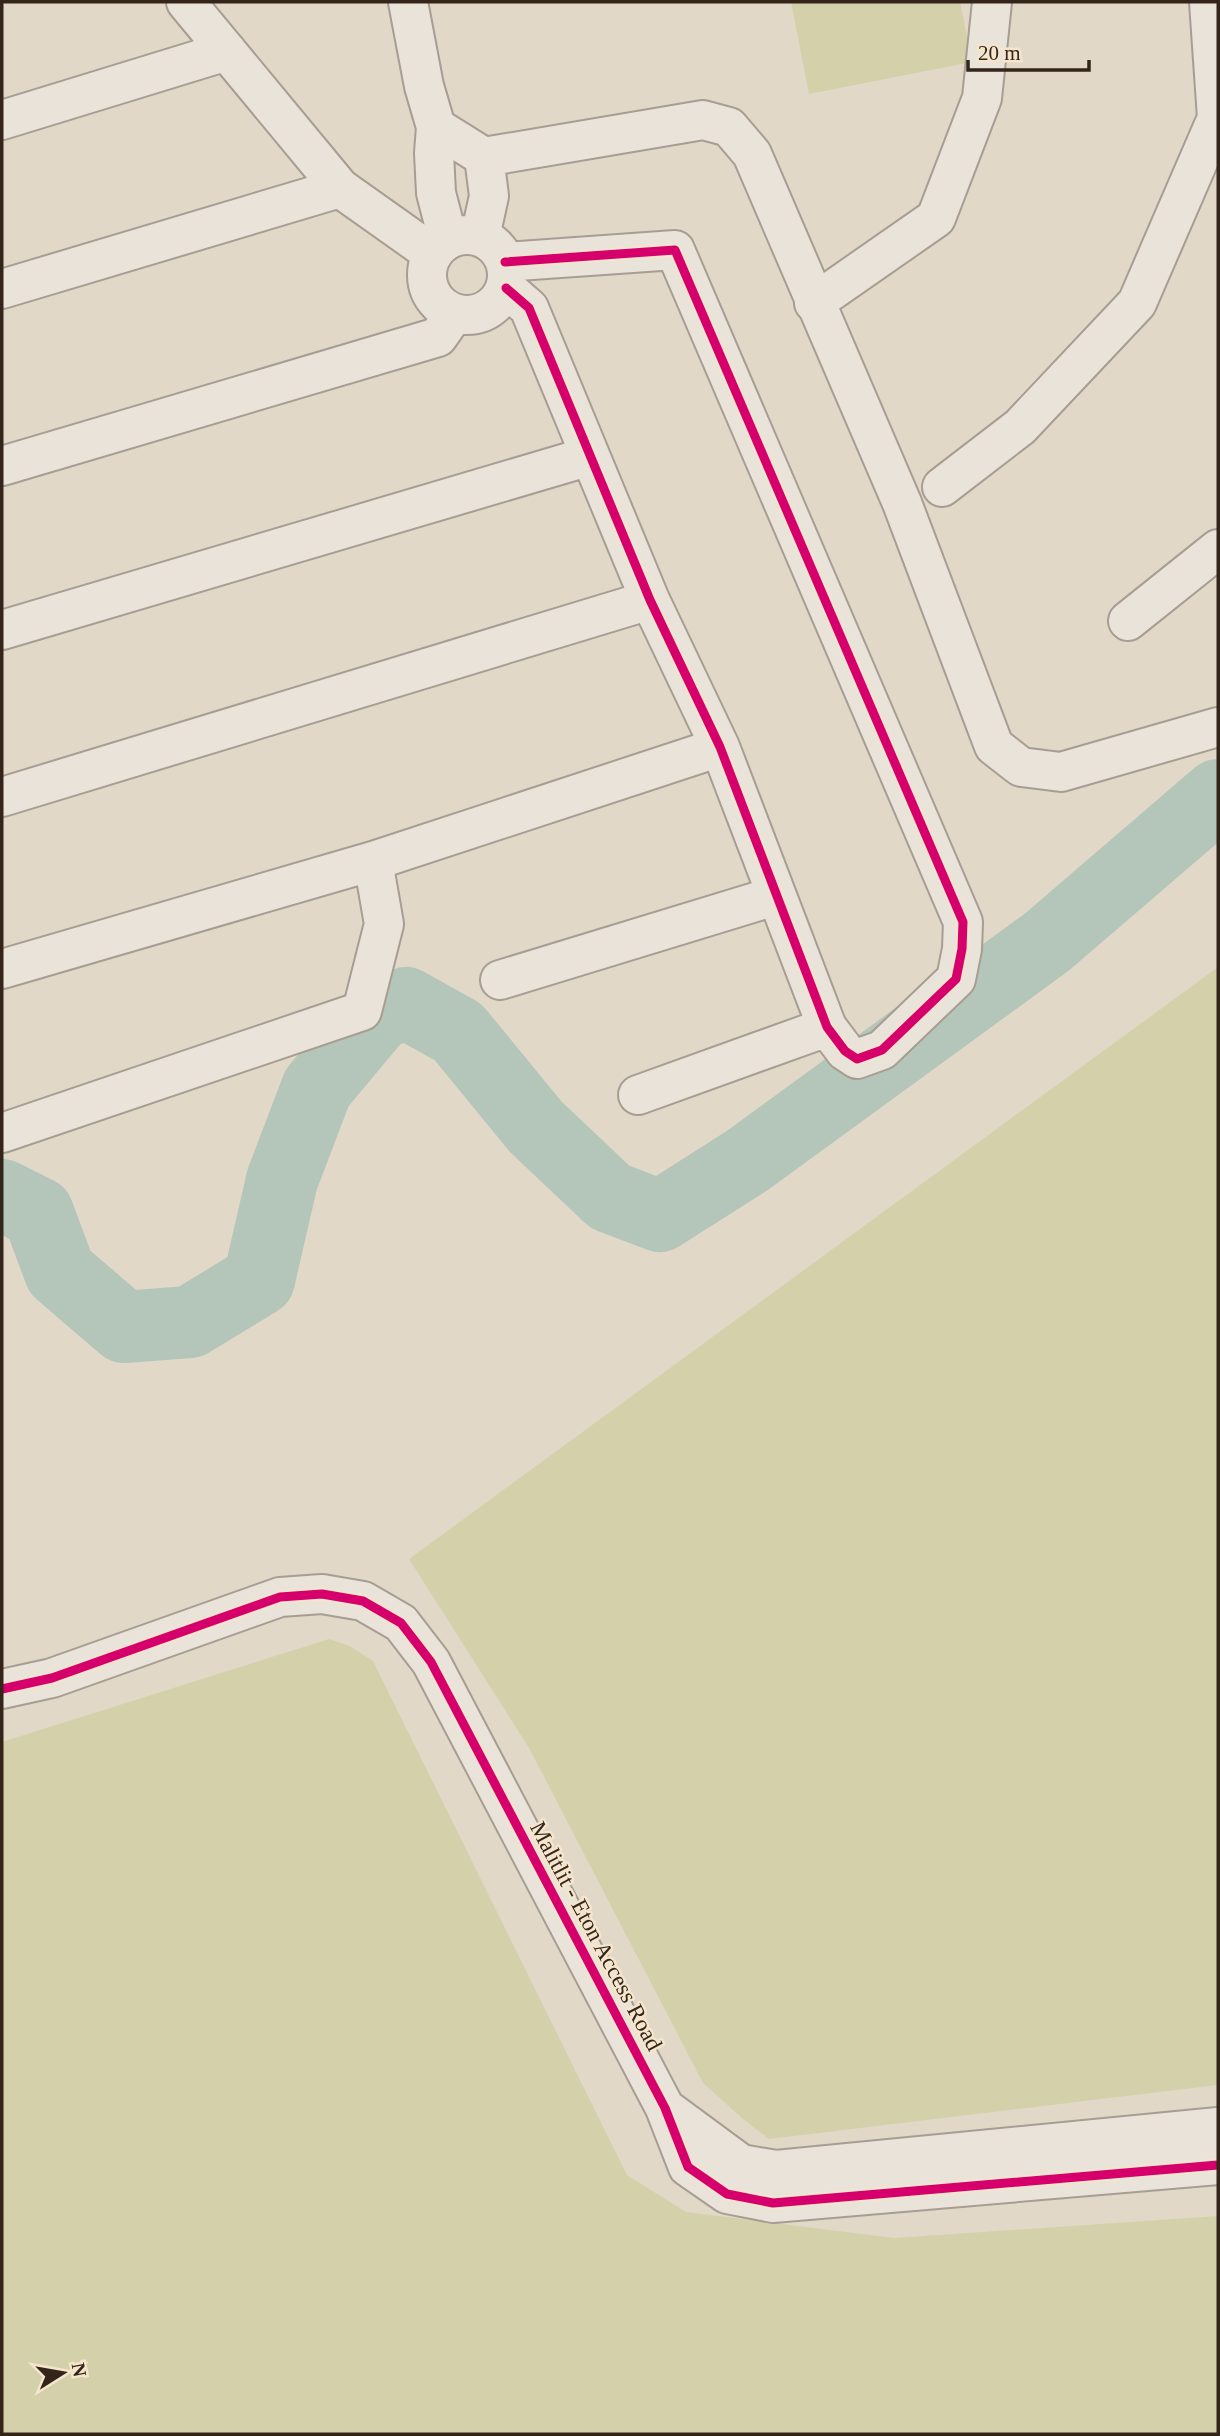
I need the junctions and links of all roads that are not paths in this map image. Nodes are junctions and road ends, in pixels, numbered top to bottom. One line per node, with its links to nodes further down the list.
1 (186, 2): 5 (street)
2 (408, 2): 7 (street)
3 (992, 2): 12 (street)
4 (1209, 2): 16 (street)
5 (227, 51): 6 (street); 9 (street)
6 (2, 121)
7 (436, 127): 8 (street); 10 (street)
8 (484, 157): 10 (street); 12 (street)
9 (340, 188): 10 (street); 11 (street)
10 (474, 256): 13 (street); 13 (street); 14 (street); 28 (street)
11 (2, 289)
12 (814, 303): 21 (street)
13 (454, 314): 15 (street)
14 (590, 456): 18 (street); 20 (street)
15 (2, 467)
16 (942, 487)
17 (1218, 549): 19 (street)
18 (650, 600): 22 (street); 23 (street)
19 (1128, 621)
20 (2, 630)
21 (1218, 727)
22 (720, 747): 24 (street); 25 (street)
23 (2, 797)
24 (373, 861): 26 (street); 30 (street)
25 (775, 896): 27 (street); 28 (street)
26 (2, 969)
27 (500, 980)
28 (827, 1027): 29 (street)
29 (638, 1095)
30 (2, 1133)
31 (2, 1689): 32 (street, Malitlit - Eton Access Road)
32 (665, 2108): 33 (street, Malitlit - Eton Access Road); 34 (street, Malitlit - Eton Access Road)
33 (1218, 2127)
34 (1218, 2165)

